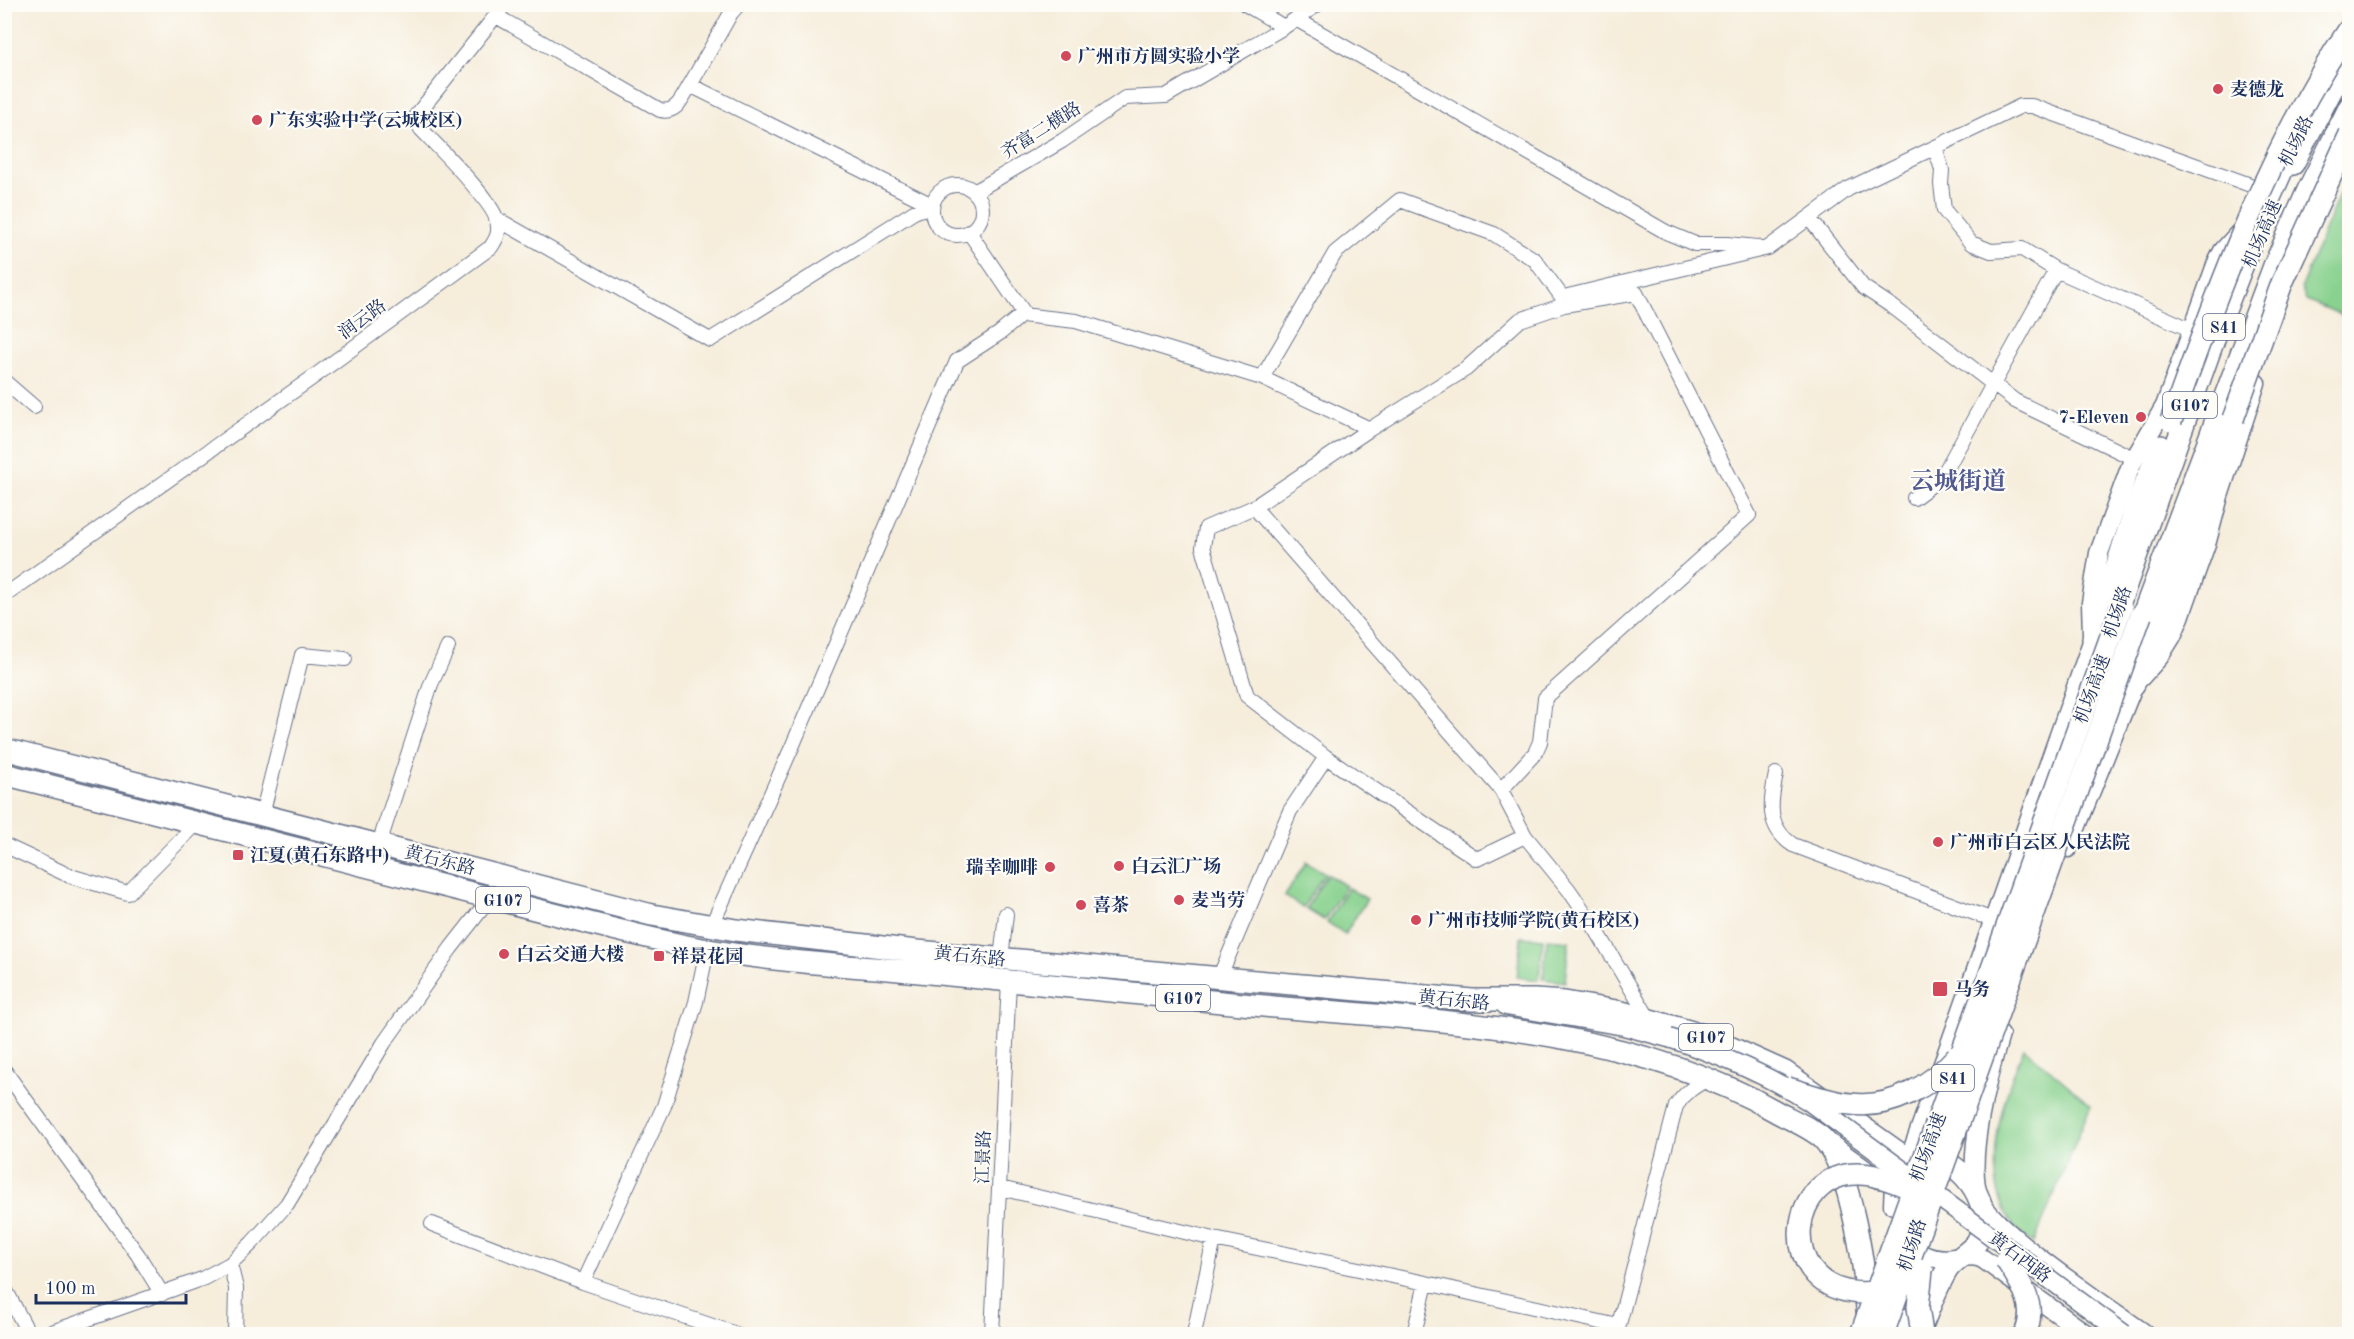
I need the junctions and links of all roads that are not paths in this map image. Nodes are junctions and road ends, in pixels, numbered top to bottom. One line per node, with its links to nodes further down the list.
1 (505, 4): 5 (street)
2 (739, 4): 11 (street)
3 (1245, 4): 7 (street)
4 (1318, 4): 6 (street)
5 (496, 16): 11 (street); 21 (street)
6 (1296, 19): 7 (street); 23 (street)
7 (1284, 27): 16 (street, 齐富二横路)
8 (2349, 28): 40 (highway, bridge)
9 (2349, 41): 17 (highway, 机场路)
10 (2349, 55): 95 (highway, 机场高速 / S41, bridge)
11 (690, 85): 18 (street)
12 (2349, 96): 95 (highway, 机场高速 / S41, bridge)
13 (2349, 106): 24 (highway, 机场路)
14 (2349, 134): 43 (highway, bridge)
15 (1935, 147): 17 (street); 19 (street); 25 (street)
16 (974, 192): 18 (street); 22 (street)
17 (2272, 193): 20 (highway, 机场路)
18 (932, 205): 21 (street); 22 (street)
19 (1809, 218): 23 (street); 31 (street)
20 (2261, 218): 28 (main road); 37 (highway, 机场路 / G107)
21 (497, 219): 38 (street, 润云路)
22 (969, 232): 27 (street)
23 (1768, 248): 26 (street)
24 (2274, 266): 39 (highway, 机场路 / G107); 43 (main road)
25 (2056, 270): 28 (street); 31 (street)
26 (1563, 301): 29 (street); 33 (street); 49 (street)
27 (1022, 315): 29 (street); 59 (street)
28 (2192, 330): 34 (main road)
29 (1262, 378): 33 (street)
30 (4, 381): 32 (street)
31 (1993, 384): 34 (street); 35 (street)
32 (34, 407)
33 (1370, 429): 36 (street)
34 (2135, 459): 40 (main road)
35 (1914, 498)
36 (1254, 507): 46 (street); 49 (street)
37 (2122, 594): 40 (main road); 44 (highway, 机场路 / G107)
38 (4, 596)
39 (2147, 609): 43 (main road); 44 (highway, 机场路 / G107)
40 (2093, 639): 44 (main road); 58 (main road)
41 (448, 647): 53 (street)
42 (345, 659): 50 (street)
43 (2134, 684): 68 (main road)
44 (2100, 697): 55 (highway, 机场路)
45 (4, 749): 50 (highway, 黄石东路 / G107)
46 (1326, 757): 52 (street); 62 (street)
47 (4, 774): 51 (highway, 黄石东路 / G107)
48 (1776, 774): 58 (street)
49 (1501, 790): 52 (street)
50 (262, 815): 53 (highway, 黄石东路 / G107)
51 (197, 823): 54 (street); 56 (highway, 黄石东路 / G107)
52 (1525, 836): 66 (street)
53 (379, 844): 59 (highway, 黄石东路 / G107)
54 (4, 845)
55 (2046, 847): 69 (highway, 机场路, bridge); 89 (highway, 机场路, bridge)
56 (491, 897): 60 (highway, 黄石东路 / G107); 88 (street)
57 (1006, 914): 61 (street)
58 (1993, 920): 65 (main road)
59 (711, 927): 61 (highway, 黄石东路 / G107)
60 (707, 950): 63 (highway, 黄石东路 / G107); 90 (street)
61 (1001, 959): 62 (highway, 黄石东路 / G107)
62 (1219, 978): 64 (highway, 黄石东路 / G107)
63 (1009, 981): 67 (highway, 黄石东路 / G107); 79 (street, 江景路)
64 (1472, 1000): 66 (highway, G107); 70 (main road, 黄石东路)
65 (1959, 1016): 68 (main road); 78 (main road)
66 (1649, 1019): 74 (highway, G107)
67 (1468, 1024): 70 (main road, 黄石东路); 72 (highway, G107)
68 (2002, 1029): 80 (main road)
69 (1969, 1042): 73 (highway, bridge); 89 (highway, 机场路, bridge)
70 (1667, 1043): 73 (main road, 黄石东路, bridge); 78 (main road, 黄石东路, bridge)
71 (4, 1070): 94 (street)
72 (1709, 1078): 75 (highway, G107); 96 (street)
73 (1788, 1088): 78 (main road, 黄石东路, bridge)
74 (1838, 1108): 75 (highway); 76 (highway, G107)
75 (1823, 1139): 77 (main road); 95 (highway, G107)
76 (1882, 1140): 77 (highway); 78 (highway, G107)
77 (1862, 1167): 81 (main road)
78 (1911, 1175): 80 (highway); 81 (main road); 86 (main road, 黄石西路, bridge); 89 (highway, bridge); 109 (main road, 黄石西路, bridge)
79 (1000, 1188): 84 (street); 101 (street, 江景路)
80 (1978, 1197): 85 (highway); 87 (main road)
81 (1893, 1205): 83 (main road)
82 (432, 1224): 90 (street)
83 (1900, 1232): 85 (main road); 95 (main road)
84 (1214, 1239): 91 (street); 102 (street)
85 (1957, 1258): 92 (main road); 105 (highway)
86 (2006, 1260): 106 (highway, bridge); 108 (main road, 黄石西路)
87 (2043, 1260): 92 (main road); 110 (main road)
88 (230, 1264): 94 (street); 99 (street)
89 (1914, 1268): 95 (highway, 机场路, bridge); 104 (highway, 机场路, bridge); 105 (highway, bridge)
90 (583, 1282): 100 (street)
91 (1426, 1283): 96 (street); 103 (street)
92 (2022, 1286): 107 (main road)
93 (4, 1287): 97 (street)
94 (162, 1294): 98 (street)
95 (1870, 1329): 105 (highway)
96 (1617, 1330)
97 (29, 1335)
98 (46, 1335)
99 (235, 1335)
100 (736, 1335)
101 (992, 1335)
102 (1194, 1335)
103 (1414, 1335)
104 (1897, 1335)
105 (1918, 1335)
106 (2025, 1335)
107 (2086, 1335)
108 (2106, 1335)
109 (2124, 1335)
110 (2145, 1335)

